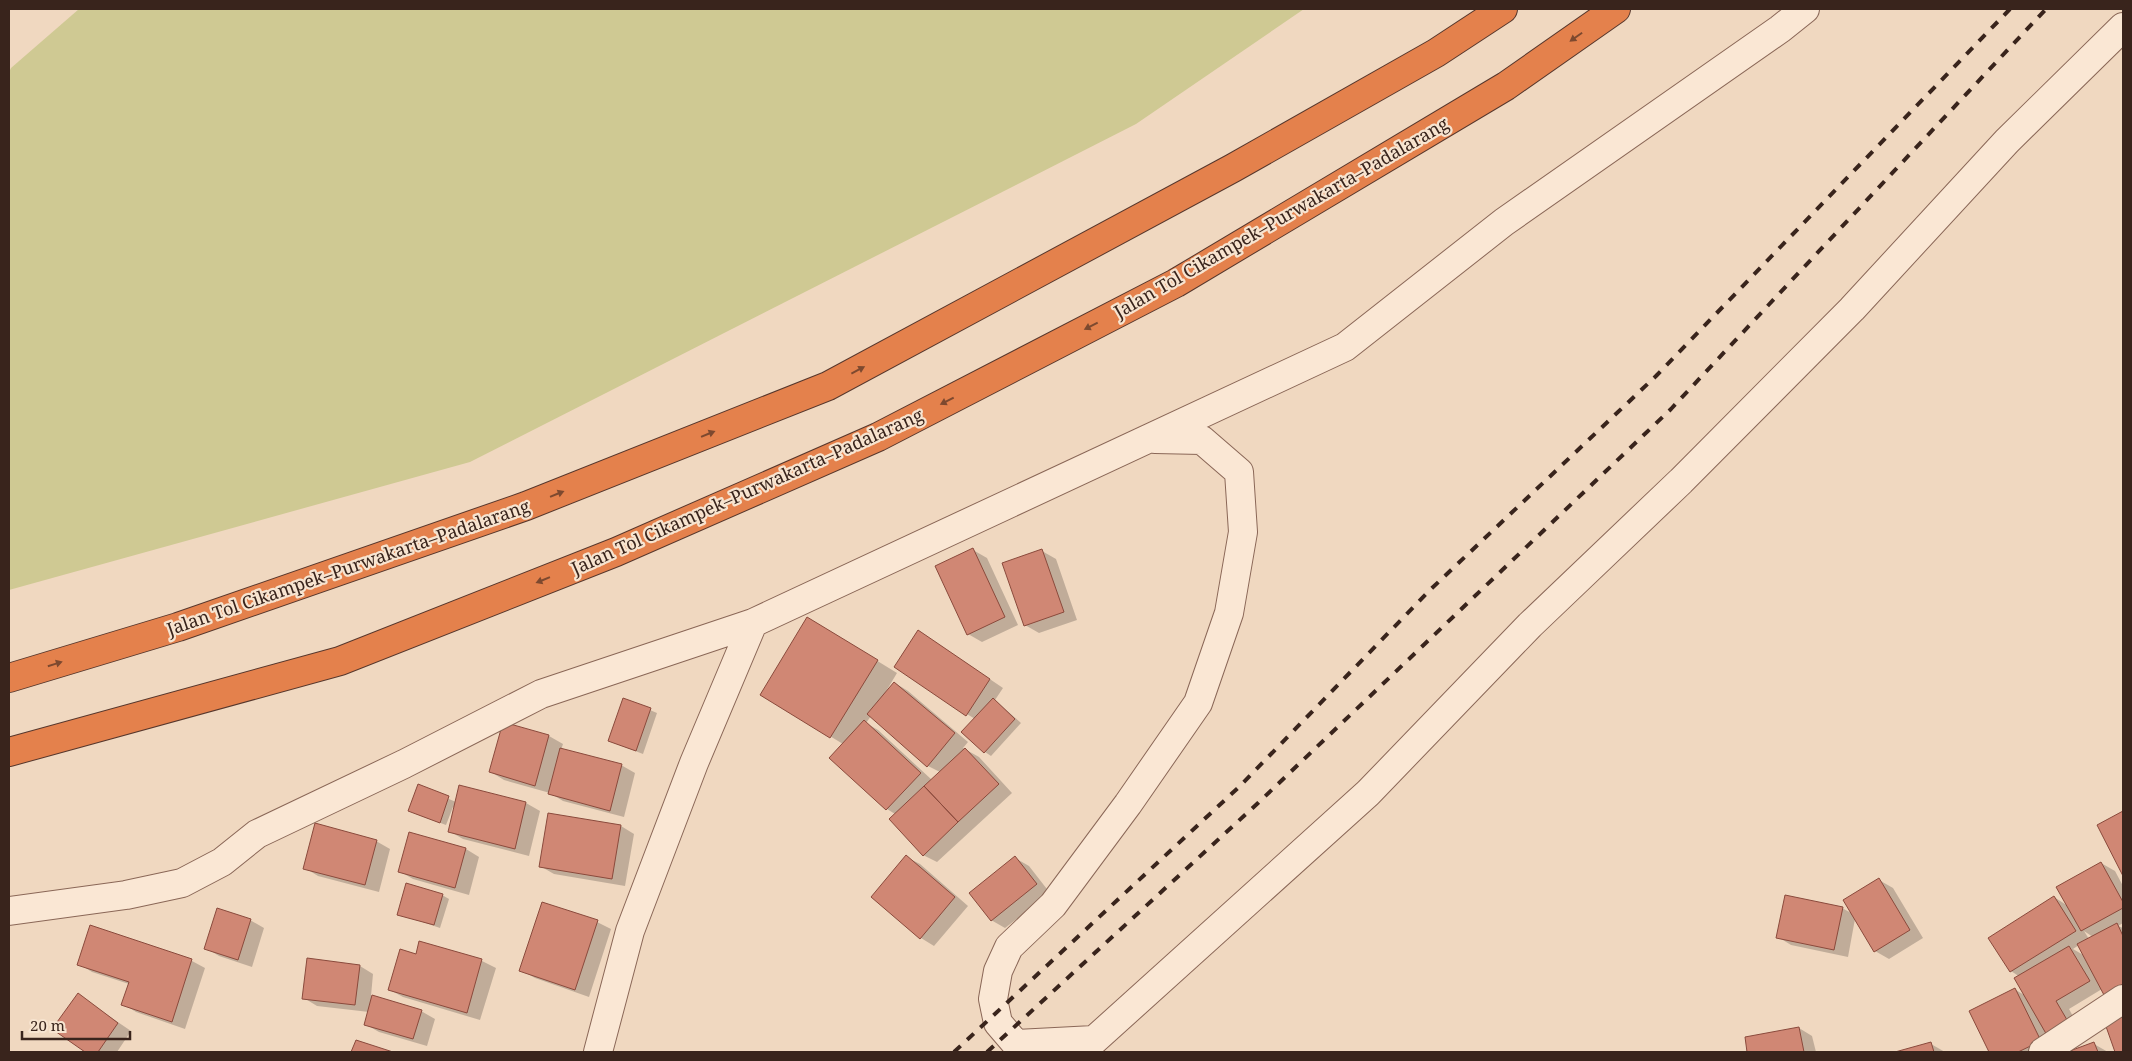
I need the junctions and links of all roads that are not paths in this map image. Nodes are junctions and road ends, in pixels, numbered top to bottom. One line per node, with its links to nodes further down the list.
1 (1503, 9): 7 (highway, Jalan Tol Cikampek–Purwakarta–Padalarang, one-way to 1)
2 (1616, 9): 8 (highway, Jalan Tol Cikampek–Purwakarta–Padalarang, one-way to 8)
3 (1805, 9): 5 (street)
4 (2123, 27): 11 (street)
5 (1148, 439): 6 (street); 11 (street)
6 (753, 623): 9 (street); 12 (street)
7 (9, 678)
8 (9, 752)
9 (9, 911)
10 (2123, 999): 13 (street)
11 (1088, 1046)
12 (598, 1052)
13 (2043, 1052)

